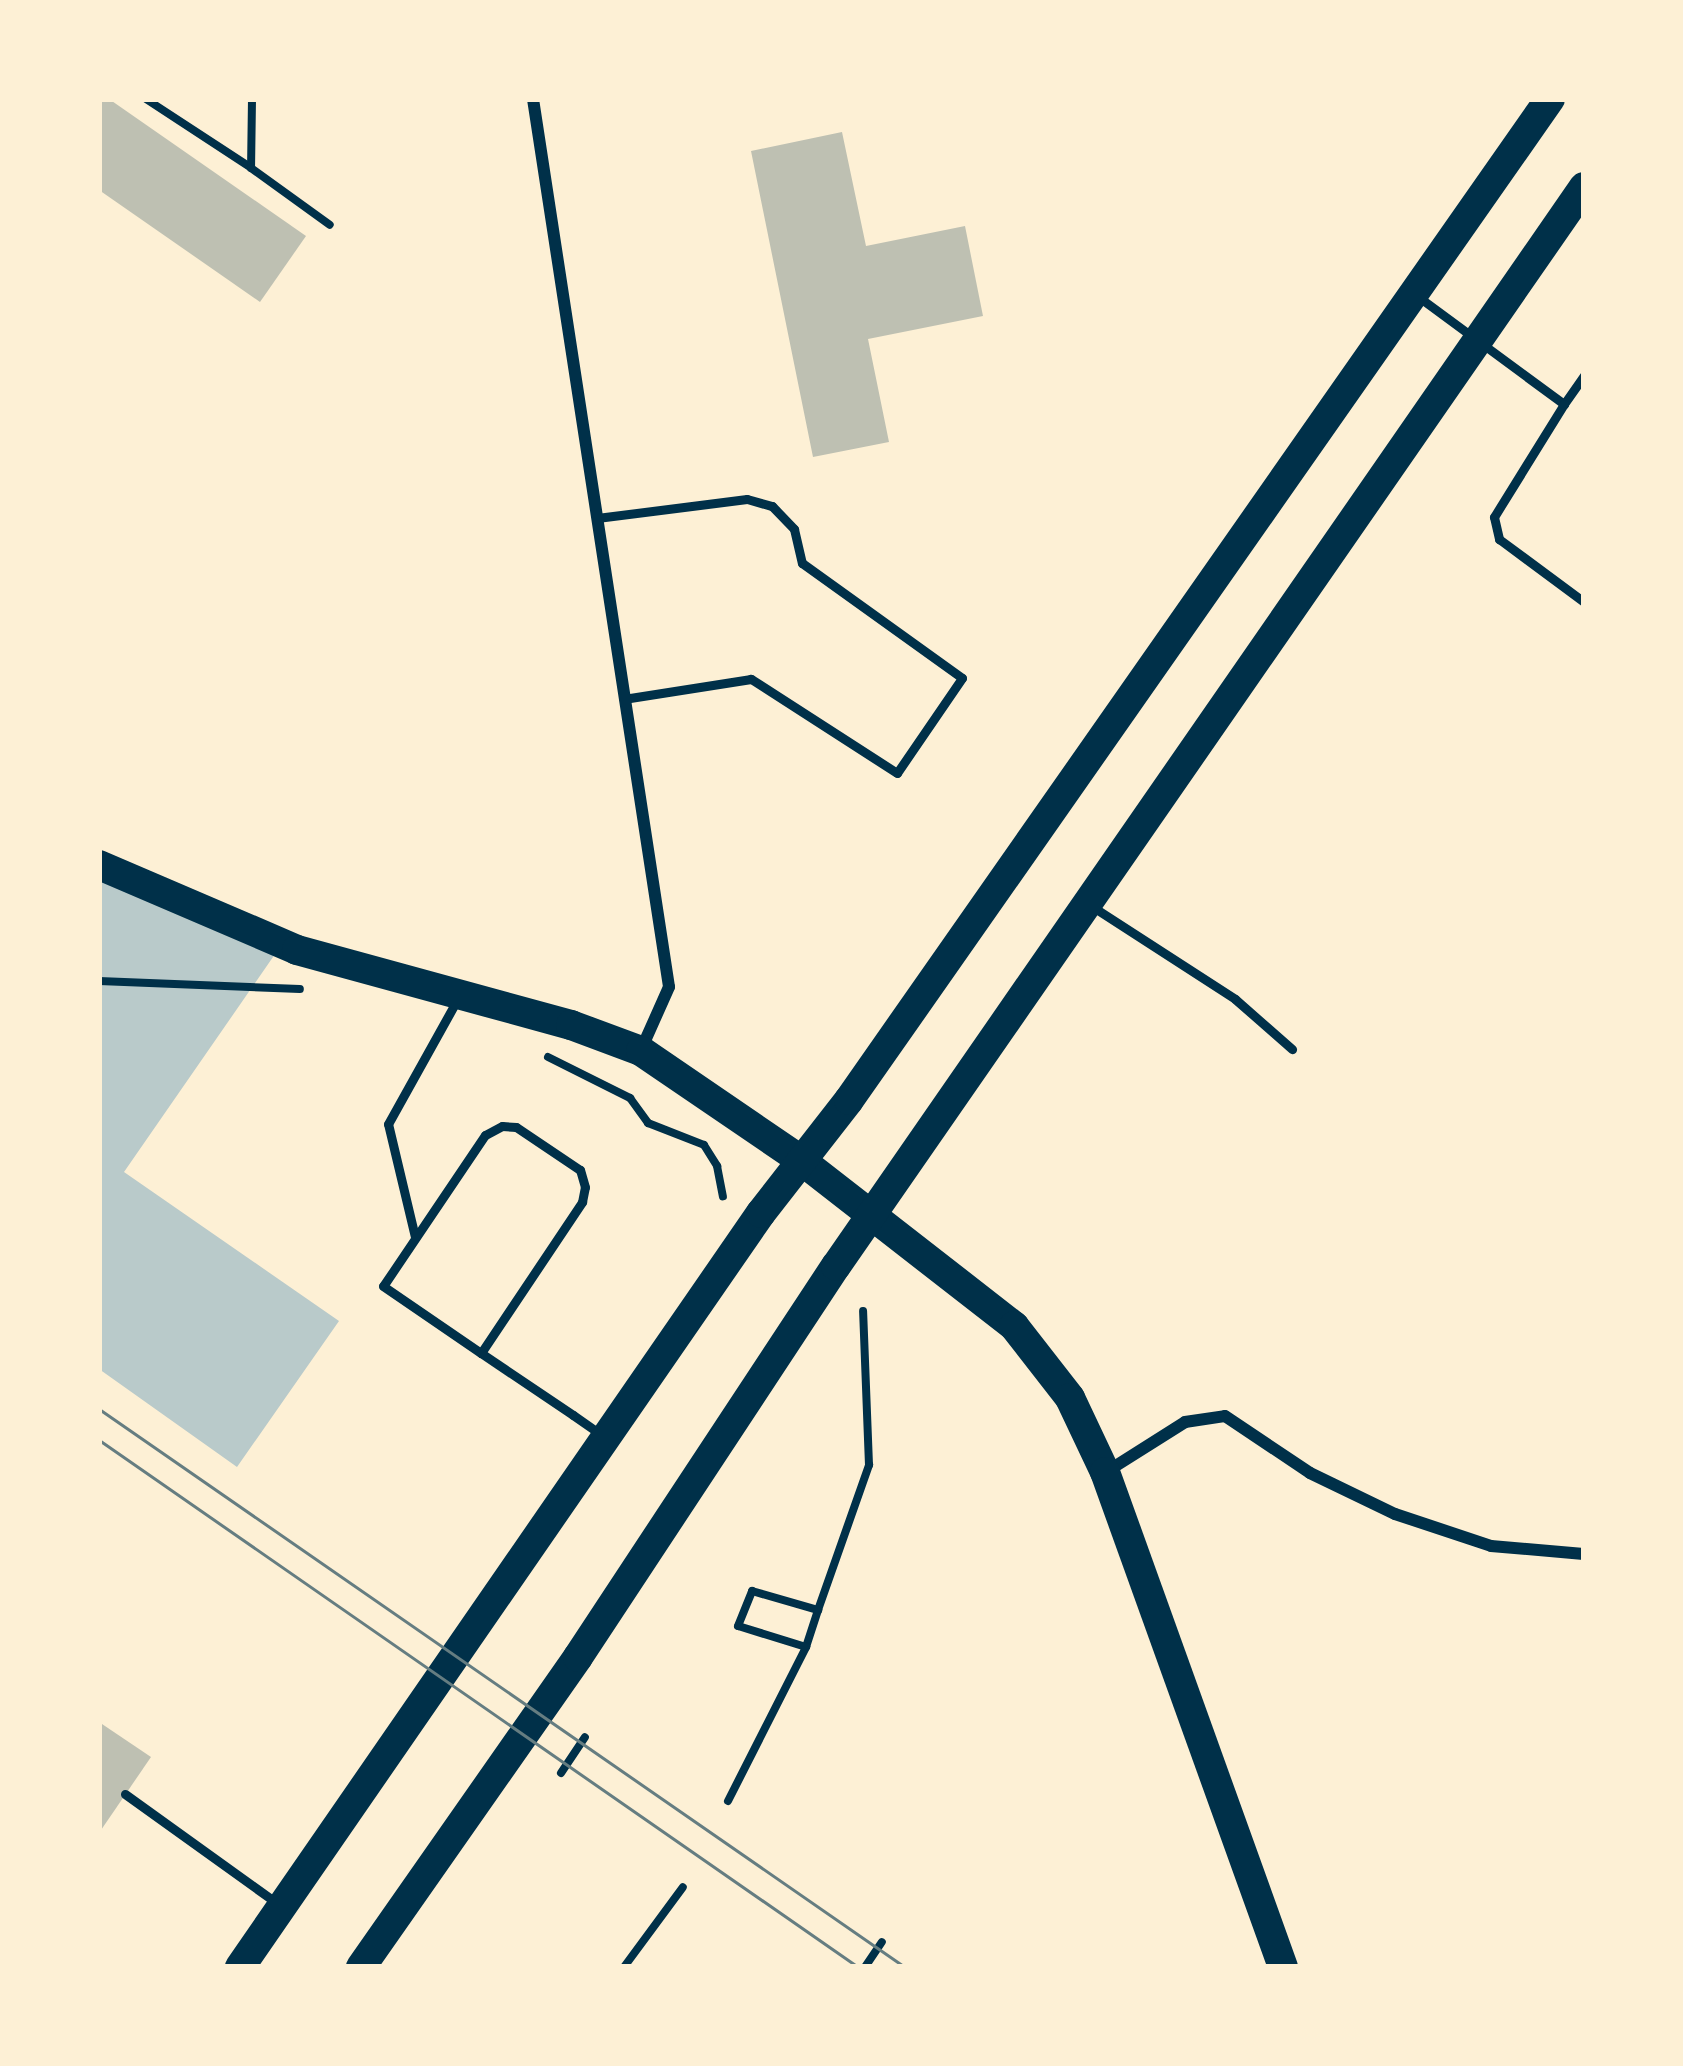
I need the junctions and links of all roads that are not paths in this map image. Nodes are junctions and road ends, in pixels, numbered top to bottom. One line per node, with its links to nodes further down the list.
1 (533, 99): 8 (street)
2 (1550, 99): 4 (main road)
3 (1584, 188): 5 (main road)
4 (1411, 292): 5 (lane); 16 (main road)
5 (1478, 340): 7 (lane); 12 (main road)
6 (1584, 374): 7 (lane)
7 (1564, 404): 9 (lane)
8 (597, 518): 10 (street); 10 (lane)
9 (1582, 595)
10 (624, 699): 15 (street)
11 (99, 865): 13 (main road)
12 (1088, 904): 14 (lane); 17 (main road)
13 (460, 995): 15 (main road); 18 (lane)
14 (1292, 1049)
15 (641, 1051): 16 (main road)
16 (802, 1160): 17 (main road); 20 (main road)
17 (873, 1213): 21 (main road); 26 (main road)
18 (415, 1238): 19 (lane); 19 (lane)
19 (481, 1353): 20 (lane)
20 (605, 1438): 24 (main road)
21 (1106, 1472): 22 (street); 27 (main road)
22 (1584, 1554)
23 (125, 1794): 24 (lane)
24 (282, 1907): 25 (main road)
25 (240, 1967)
26 (361, 1967)
27 (1283, 1967)

